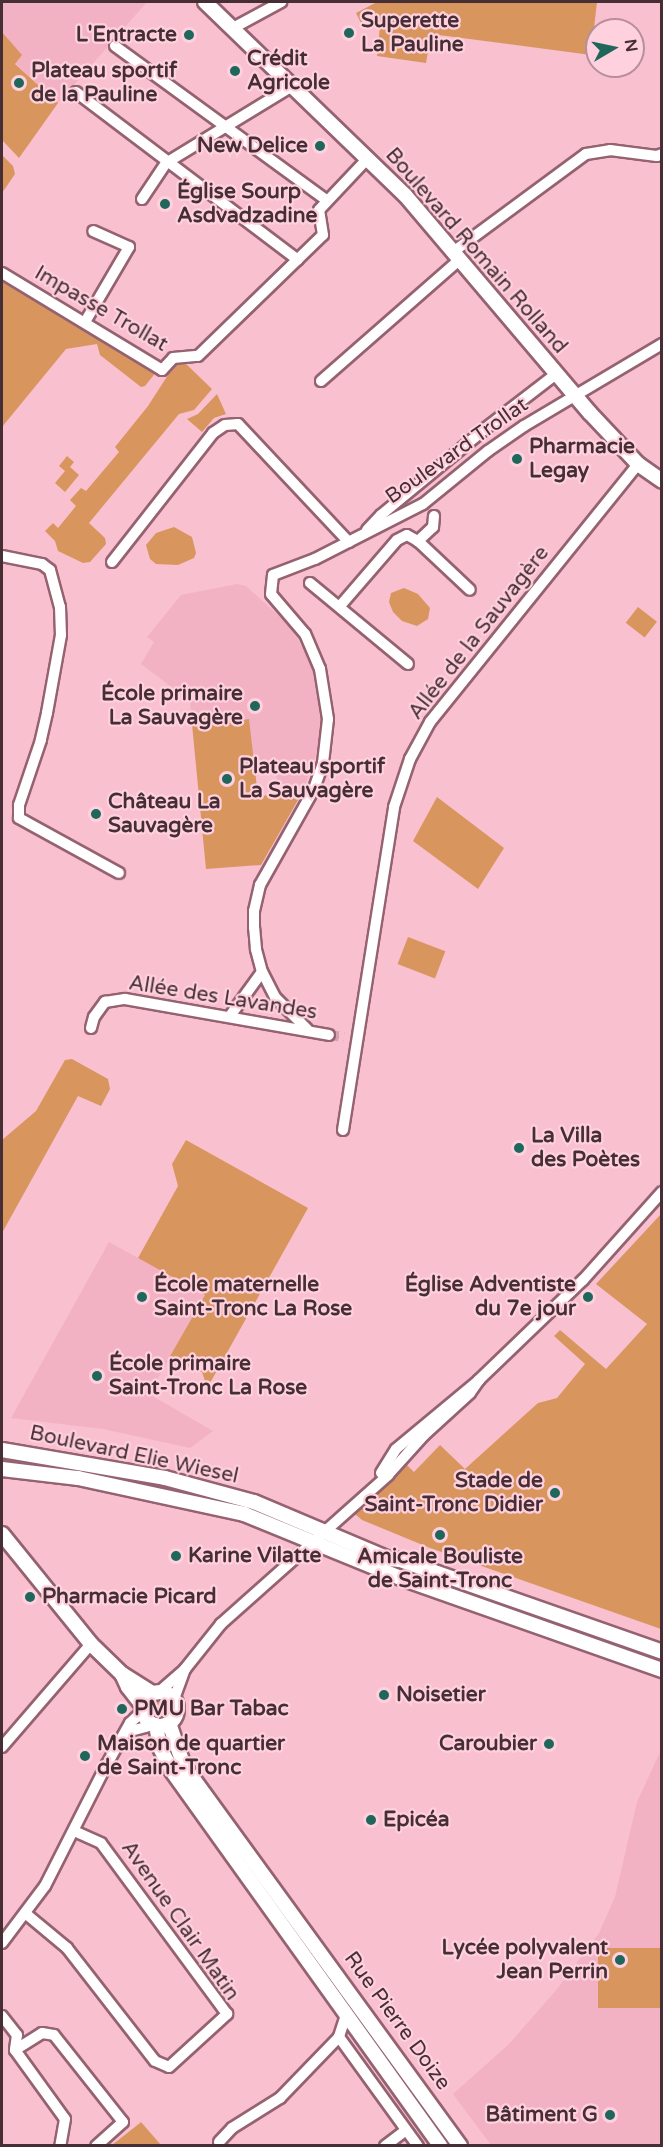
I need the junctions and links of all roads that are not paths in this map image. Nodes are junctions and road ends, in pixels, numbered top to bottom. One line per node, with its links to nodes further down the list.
1 (205, 2): 3 (street, Boulevard Romain Rolland)
2 (281, 2): 3 (street)
3 (233, 28): 5 (street, Boulevard Romain Rolland)
4 (115, 46): 7 (street)
5 (292, 86): 7 (street); 9 (street, Boulevard Romain Rolland)
6 (76, 92): 10 (street)
7 (224, 128): 10 (street); 12 (street)
8 (662, 154): 14 (street)
9 (367, 159): 12 (street); 14 (street, Boulevard Romain Rolland)
10 (166, 163): 11 (street); 15 (street)
11 (142, 200)
12 (326, 200): 15 (street, Impasse Trollat)
13 (93, 231): 17 (street)
14 (456, 256): 19 (street, Boulevard Romain Rolland); 20 (street)
15 (298, 260): 17 (street, Impasse Trollat)
16 (2, 273): 17 (street, Impasse Trollat)
17 (85, 322)
18 (662, 344): 21 (street, Boulevard Trollat)
19 (556, 374): 21 (street, Boulevard Romain Rolland); 27 (street, Boulevard Trollat)
20 (321, 381)
21 (575, 396): 22 (street, Boulevard Romain Rolland); 24 (street, Boulevard Trollat)
22 (638, 464): 23 (street, Boulevard Romain Rolland); 43 (street, Allée de la Sauvagère)
23 (662, 481)
24 (435, 495): 25 (street, Boulevard Trollat); 26 (street)
25 (423, 504): 26 (street); 27 (street, Boulevard Trollat)
26 (434, 516): 28 (street)
27 (361, 537): 29 (street, Boulevard Trollat)
28 (418, 541): 33 (street); 34 (street)
29 (349, 542): 31 (street); 37 (street, Boulevard Trollat)
30 (2, 556): 36 (street)
31 (112, 562)
32 (310, 583): 34 (street)
33 (470, 590)
34 (339, 606): 35 (street)
35 (408, 664)
36 (119, 873)
37 (262, 972): 38 (street); 40 (street, Boulevard Trollat)
38 (230, 1016): 39 (street, Allée des Lavandes); 40 (street, Allée des Lavandes)
39 (91, 1028)
40 (307, 1029): 41 (street, Allée des Lavandes)
41 (329, 1035)
42 (344, 1037): 43 (street, Allée des Lavandes)
43 (356, 1040): 44 (street, Allée de la Sauvagère)
44 (343, 1130)
45 (662, 1192): 48 (street)
46 (2, 1450): 48 (street, Boulevard Elie Wiesel)
47 (2, 1469): 50 (street, Boulevard Elie Wiesel)
48 (323, 1531): 50 (street); 52 (street, Boulevard Elie Wiesel)
49 (2, 1534): 51 (street)
50 (312, 1542): 53 (street); 54 (street, Boulevard Elie Wiesel)
51 (91, 1644): 55 (street); 61 (street)
52 (662, 1652)
53 (185, 1669): 56 (street); 57 (street)
54 (662, 1670)
55 (122, 1674): 56 (street); 58 (street)
56 (156, 1692): 57 (street); 58 (street)
57 (174, 1699): 59 (street)
58 (143, 1708): 59 (street); 60 (street)
59 (160, 1724): 60 (street); 64 (street, Rue Pierre Doize); 65 (street, Rue Pierre Doize)
60 (127, 1732): 62 (street)
61 (2, 1747)
62 (74, 1831): 63 (street); 63 (street, Avenue Clair Matin)
63 (25, 1913): 66 (street)
64 (299, 1922): 65 (street); 78 (street, Rue Pierre Doize)
65 (286, 1932): 67 (street, Rue Pierre Doize)
66 (2, 1943)
67 (346, 2015): 69 (street); 77 (street, Rue Pierre Doize)
68 (2, 2016): 70 (street)
69 (339, 2037): 71 (street); 72 (street)
70 (15, 2050): 73 (street); 74 (street)
71 (406, 2130): 75 (street); 76 (street)
72 (219, 2142)
73 (60, 2145)
74 (96, 2145)
75 (385, 2145)
76 (418, 2145)
77 (440, 2145)
78 (460, 2145)

